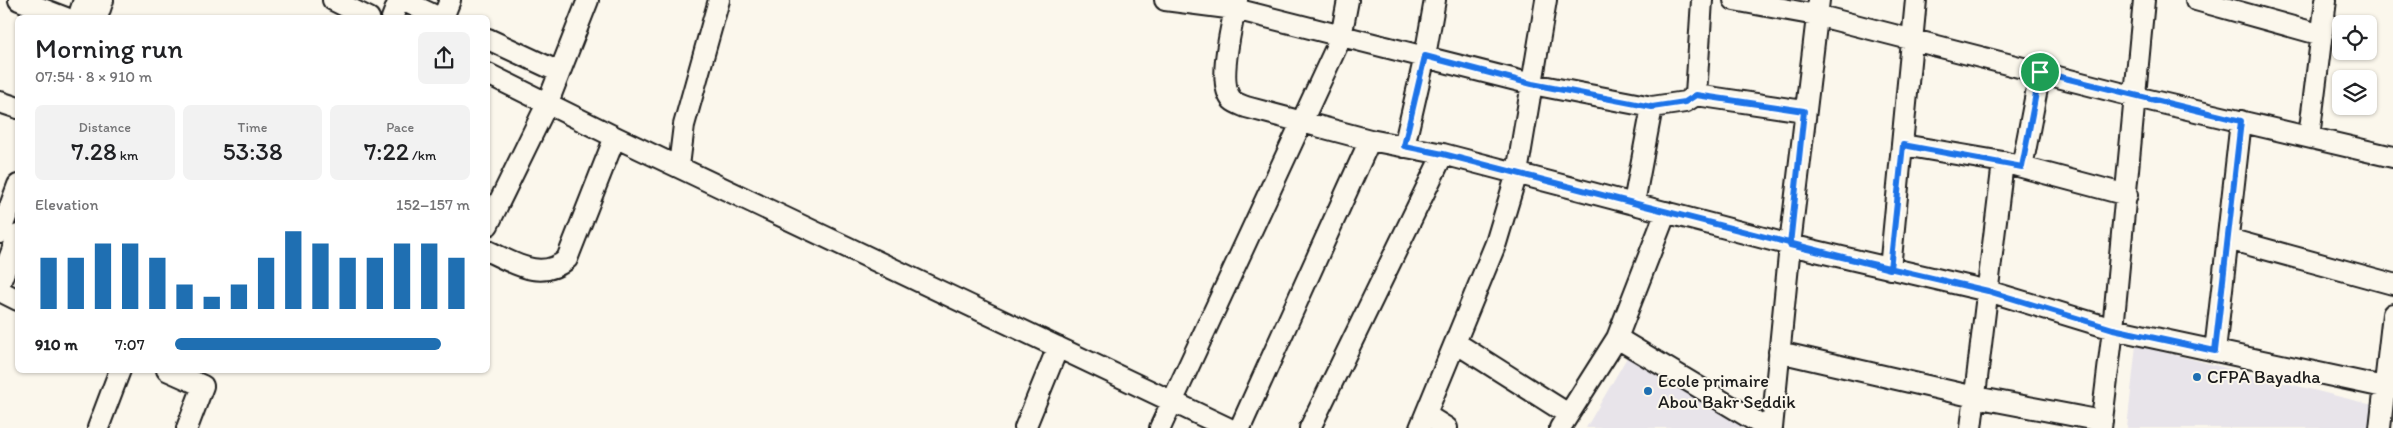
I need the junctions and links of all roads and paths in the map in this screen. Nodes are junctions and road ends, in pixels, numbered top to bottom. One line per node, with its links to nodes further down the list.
1 (19, 0): 21 (street)
2 (84, 0): 22 (street)
3 (103, 0): 23 (street)
4 (333, 0): 24 (street)
5 (401, 0): 25 (street); 26 (street)
6 (450, 0): 27 (street)
7 (588, 0): 33 (street)
8 (719, 0): 54 (street)
9 (1165, 0): 19 (street)
10 (1348, 0): 29 (street)
11 (1435, 0): 32 (street)
12 (1546, 0): 36 (street)
13 (1702, 0): 37 (street)
14 (1734, 0): 20 (street)
15 (1916, 0): 31 (street)
16 (2144, 0): 38 (street)
17 (2196, 0): 28 (street)
18 (2326, 0): 28 (street)
19 (1236, 5): 29 (street); 45 (street)
20 (1817, 8): 31 (street); 43 (street)
21 (58, 15)
22 (79, 15)
23 (98, 15)
24 (364, 15)
25 (394, 15)
26 (435, 15)
27 (443, 15)
28 (2322, 35): 47 (street)
29 (1341, 37): 32 (street); 45 (street)
30 (490, 40): 33 (street)
31 (1910, 40): 34 (street); 49 (street)
32 (1425, 56): 36 (street); 50 (street)
33 (559, 72): 40 (street)
34 (2040, 72): 38 (street); 53 (street)
35 (490, 75): 40 (street)
36 (1532, 84): 42 (street); 55 (street)
37 (1696, 95): 42 (street); 43 (street)
38 (2136, 97): 44 (street); 57 (street)
39 (0, 102): 41 (street)
40 (548, 102): 46 (street); 60 (street)
41 (15, 107)
42 (1652, 107): 58 (street)
43 (1804, 111): 64 (street)
44 (2241, 121): 47 (street); 62 (street)
45 (1302, 122): 48 (street); 84 (street)
46 (615, 137): 54 (street); 65 (street)
47 (2309, 137): 52 (street)
48 (1370, 140): 50 (street); 93 (street)
49 (1903, 145): 53 (street); 66 (street)
50 (1404, 146): 51 (street)
51 (1443, 154): 55 (street); 94 (street)
52 (2393, 157)
53 (2013, 165): 57 (street); 70 (street)
54 (679, 166): 76 (street)
55 (1516, 173): 58 (street); 75 (street)
56 (15, 193): 61 (street)
57 (2127, 195): 73 (street)
58 (1634, 204): 59 (street)
59 (1666, 212): 64 (street); 74 (street)
60 (490, 221)
61 (0, 233)
62 (2228, 239): 68 (street); 77 (street)
63 (15, 243): 67 (street)
64 (1790, 245): 66 (street); 78 (street)
65 (490, 252)
66 (1890, 269): 70 (street)
67 (0, 283)
68 (2393, 284)
69 (0, 291): 71 (street)
70 (1988, 291): 73 (street); 83 (street)
71 (15, 298)
72 (2393, 314): 82 (street)
73 (2113, 329): 77 (street); 87 (street)
74 (1617, 338): 85 (street); 96 (street)
75 (1456, 343): 85 (street); 86 (street)
76 (1058, 347): 84 (street); 90 (street)
77 (2215, 351): 82 (street)
78 (1779, 352): 83 (street); 97 (street)
79 (119, 373): 88 (street)
80 (182, 373): 81 (street)
81 (207, 378): 89 (street)
82 (2388, 389): 99 (street)
83 (1975, 397): 87 (street); 98 (street)
84 (1171, 403): 91 (street); 92 (street)
85 (1564, 421)
86 (1423, 422): 95 (street)
87 (2102, 424)
88 (98, 428)
89 (187, 428)
90 (1026, 428)
91 (1160, 428)
92 (1228, 428)
93 (1240, 428)
94 (1310, 428)
95 (1447, 428)
96 (1767, 428)
97 (1772, 428)
98 (1971, 428)
99 (2380, 428)

